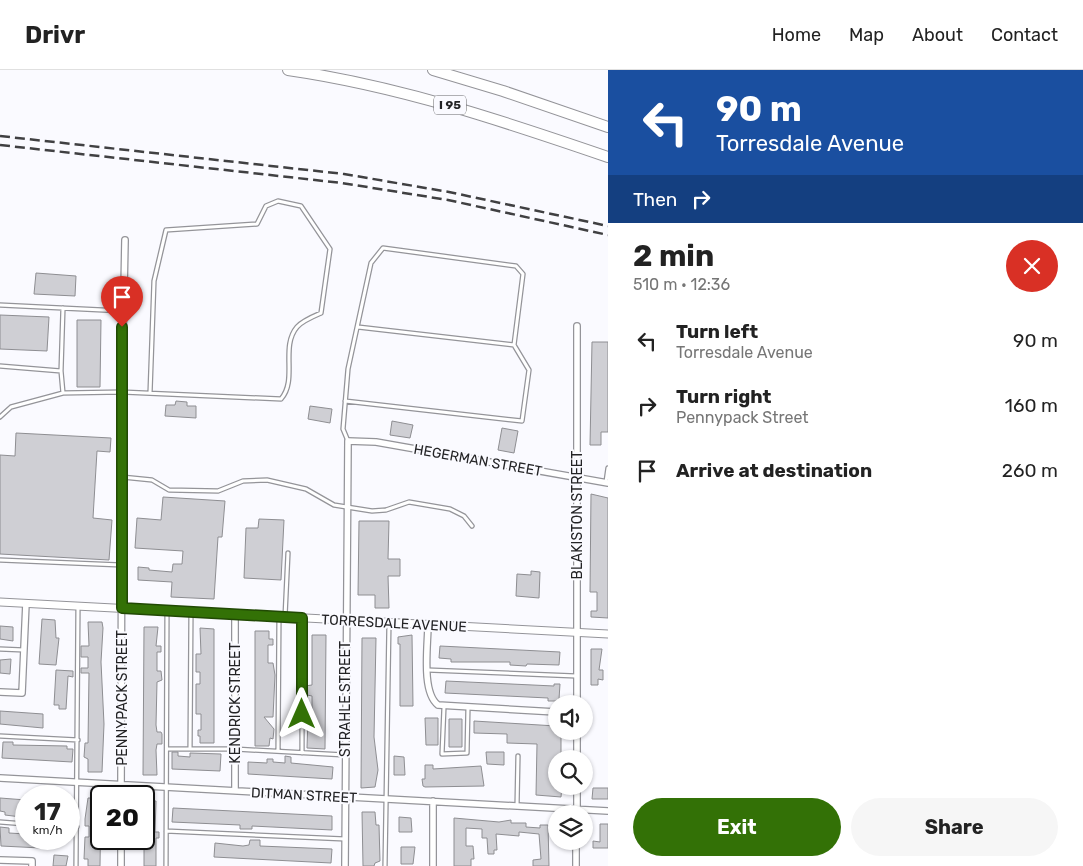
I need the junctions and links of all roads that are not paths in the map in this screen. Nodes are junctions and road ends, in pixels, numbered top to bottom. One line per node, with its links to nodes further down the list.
1 (288, 70): 4 (highway, I 95)
2 (432, 70): 3 (highway, I 95)
3 (608, 127)
4 (608, 157)
5 (125, 240): 8 (street, PENNYPACK STREET)
6 (0, 305): 7 (lane)
7 (63, 308): 8 (lane); 13 (lane)
8 (123, 311): 14 (street, PENNYPACK STREET)
9 (577, 326): 22 (street, BLAKISTON STREET)
10 (358, 327): 11 (lane); 11 (lane); 17 (lane)
11 (514, 345): 17 (lane)
12 (0, 366): 13 (lane)
13 (61, 370): 15 (lane)
14 (122, 392): 15 (lane); 16 (lane); 21 (street, PENNYPACK STREET)
15 (63, 393): 18 (lane)
16 (150, 393): 16 (lane)
17 (345, 401): 19 (lane)
18 (0, 417)
19 (348, 441): 22 (street, HEGERMAN STREET); 24 (street, STRAHLE STREET)
20 (608, 468): 23 (lane)
21 (122, 477): 24 (lane); 28 (street, PENNYPACK STREET)
22 (577, 478): 23 (street, HEGERMAN STREET); 41 (street, BLAKISTON STREET)
23 (607, 483)
24 (348, 507): 25 (lane); 38 (street, STRAHLE STREET)
25 (472, 526)
26 (288, 553): 36 (lane)
27 (0, 560): 28 (lane)
28 (122, 565): 32 (street, PENNYPACK STREET)
29 (0, 602): 30 (street, TORRESDALE AVENUE)
30 (26, 603): 31 (street, TORRESDALE AVENUE); 44 (street)
31 (78, 606): 32 (street, TORRESDALE AVENUE); 53 (lane)
32 (122, 608): 33 (street, TORRESDALE AVENUE); 63 (street, PENNYPACK STREET)
33 (167, 610): 34 (street, TORRESDALE AVENUE); 54 (lane)
34 (191, 612): 35 (street, TORRESDALE AVENUE); 55 (lane)
35 (235, 614): 36 (street, TORRESDALE AVENUE); 56 (street, KENDRICK STREET)
36 (282, 617): 37 (street, TORRESDALE AVENUE); 57 (lane)
37 (302, 618): 38 (street, TORRESDALE AVENUE); 58 (lane)
38 (346, 620): 39 (street, TORRESDALE AVENUE); 59 (street, STRAHLE STREET)
39 (389, 622): 40 (street, TORRESDALE AVENUE); 68 (lane)
40 (428, 624): 41 (street, TORRESDALE AVENUE); 45 (street)
41 (576, 633): 42 (street, TORRESDALE AVENUE); 46 (street, BLAKISTON STREET)
42 (608, 634)
43 (0, 649): 44 (lane)
44 (24, 650): 47 (street)
45 (428, 670): 46 (lane); 49 (street)
46 (577, 676): 48 (street, BLAKISTON STREET)
47 (0, 692)
48 (577, 695)
49 (444, 707): 50 (street); 50 (lane)
50 (468, 708): 51 (street)
51 (548, 712)
52 (0, 736): 53 (lane)
53 (78, 740): 62 (lane)
54 (167, 748): 55 (lane); 65 (lane)
55 (190, 749): 56 (lane)
56 (235, 749): 57 (lane); 66 (street, KENDRICK STREET)
57 (278, 751): 58 (lane)
58 (302, 753): 59 (lane)
59 (346, 755): 67 (street, STRAHLE STREET)
60 (518, 756): 70 (lane)
61 (0, 778): 62 (street, DITMAN STREET)
62 (77, 782): 63 (street, DITMAN STREET)
63 (122, 785)
64 (155, 787): 65 (street, DITMAN STREET)
65 (167, 788): 66 (street, DITMAN STREET); 76 (lane)
66 (235, 791): 67 (street, DITMAN STREET)
67 (345, 797): 68 (street, DITMAN STREET); 77 (street, STRAHLE STREET)
68 (385, 799): 69 (street, DITMAN STREET); 87 (lane)
69 (433, 801): 70 (street, DITMAN STREET); 88 (street)
70 (517, 806): 71 (street, DITMAN STREET)
71 (548, 809)
72 (593, 811): 73 (street, DITMAN STREET)
73 (608, 811)
74 (0, 822): 75 (lane)
75 (15, 823)
76 (166, 831): 77 (lane); 85 (lane)
77 (345, 839): 86 (street, STRAHLE STREET)
78 (76, 850): 83 (lane)
79 (121, 850): 84 (street)
80 (576, 850): 89 (street)
81 (2, 862): 82 (street)
82 (32, 866)
83 (76, 866)
84 (121, 866)
85 (166, 866)
86 (345, 866)
87 (385, 866)
88 (433, 866)
89 (576, 866)

